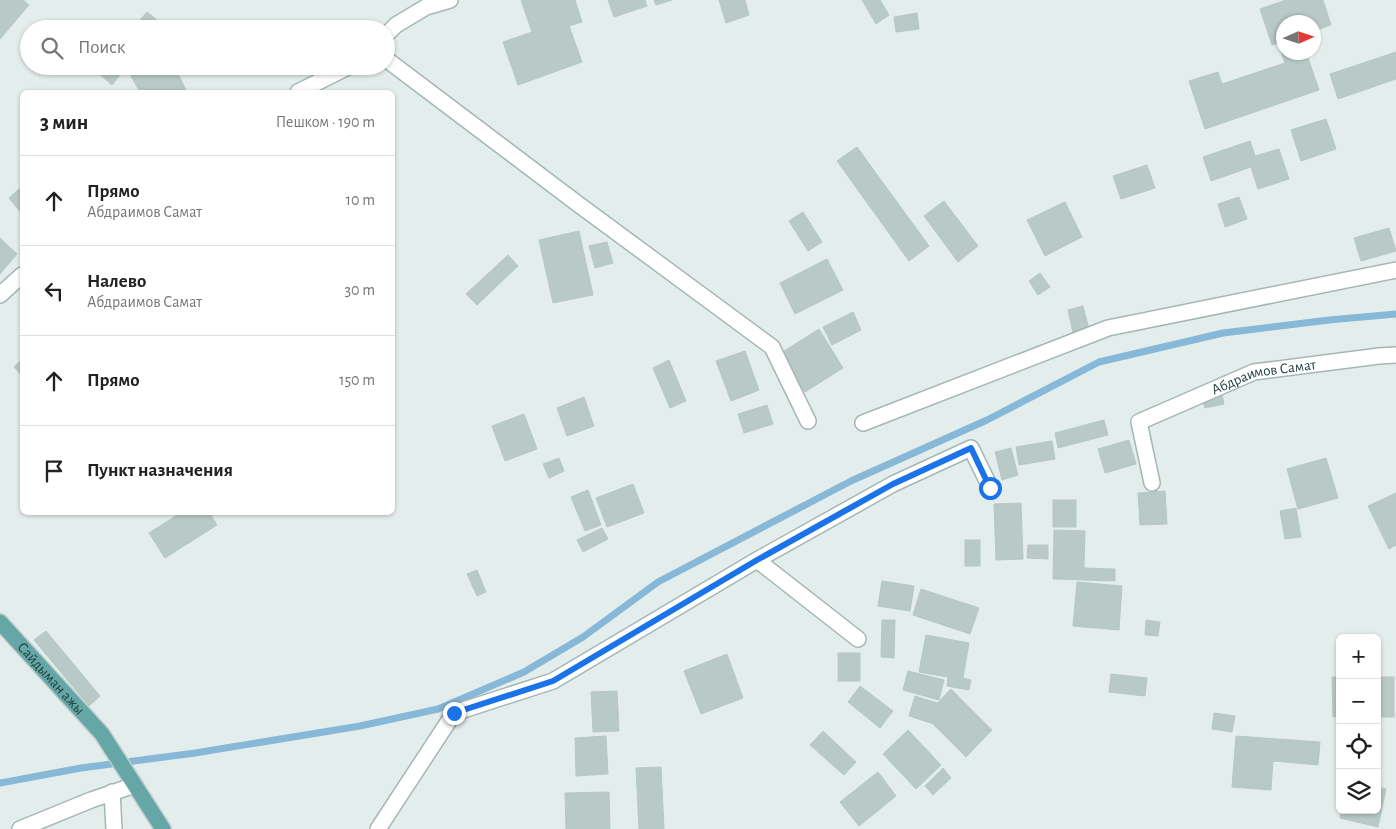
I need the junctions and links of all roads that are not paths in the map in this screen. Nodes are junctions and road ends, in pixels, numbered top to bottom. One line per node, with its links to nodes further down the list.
1 (450, 0): 2 (street)
2 (395, 27)
3 (395, 66): 10 (street)
4 (332, 75): 5 (street)
5 (302, 90)
6 (1396, 270): 11 (street)
7 (20, 277): 8 (street)
8 (0, 295)
9 (1396, 355): 12 (street, Абдраимов Самат)
10 (808, 421)
11 (862, 423)
12 (1152, 483)
13 (990, 488): 14 (street)
14 (757, 560): 16 (street); 19 (street)
15 (0, 622): 17 (main road, Сайдыман ажы)
16 (858, 639)
17 (132, 781): 18 (street); 22 (main road, Сайдыман ажы)
18 (112, 792): 20 (street); 21 (street)
19 (379, 828)
20 (20, 829)
21 (114, 829)
22 (164, 829)

